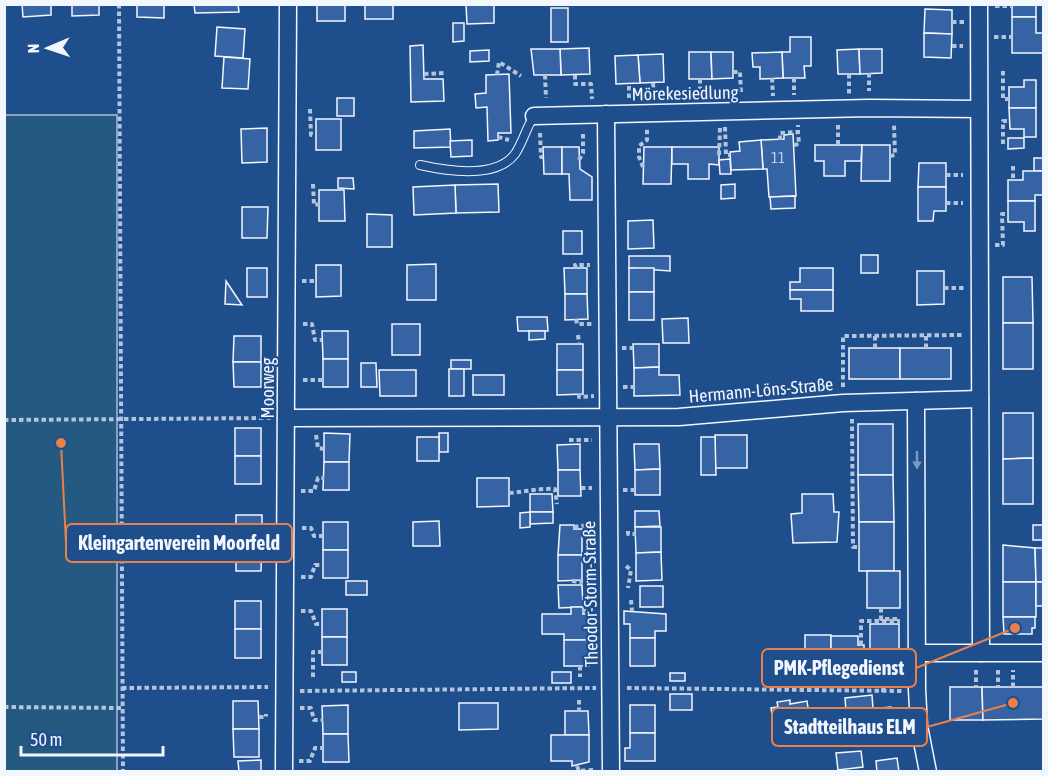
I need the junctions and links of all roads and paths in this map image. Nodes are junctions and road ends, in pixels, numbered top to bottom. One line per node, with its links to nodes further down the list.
1 (120, 4): 48 (path)
2 (288, 4): 35 (street, Moorweg)
3 (979, 4): 15 (street)
4 (1003, 71): 12 (path)
5 (734, 72): 16 (path)
6 (446, 73): 7 (path)
7 (424, 74)
8 (497, 75): 11 (path)
9 (545, 75): 19 (path)
10 (575, 75): 18 (path)
11 (521, 76)
12 (1010, 99)
13 (894, 108): 15 (street, Mörekesiedlung); 16 (street, Mörekesiedlung); 27 (path)
14 (310, 109): 22 (path)
15 (979, 109): 37 (street)
16 (728, 111): 17 (street, Mörekesiedlung); 25 (path); 26 (path)
17 (646, 113): 18 (street, Mörekesiedlung); 31 (path)
18 (594, 114): 19 (street, Mörekesiedlung); 28 (path); 47 (street, Theodor-Storm-Straße)
19 (540, 116): 29 (lane)
20 (1010, 121): 23 (path)
21 (798, 132): 24 (path)
22 (316, 135)
23 (1003, 144)
24 (794, 145)
25 (719, 155)
26 (730, 155)
27 (890, 156)
28 (579, 160)
29 (420, 165)
30 (1013, 166): 32 (path)
31 (643, 167)
32 (1013, 180)
33 (313, 184): 34 (path)
34 (320, 204)
35 (287, 324): 40 (path); 49 (street, Moorweg)
36 (578, 335): 41 (path)
37 (980, 335): 39 (path); 44 (street)
38 (875, 336): 39 (path); 42 (path); 46 (path)
39 (926, 336): 43 (path)
40 (322, 340)
41 (579, 344)
42 (875, 348)
43 (926, 348)
44 (980, 399): 45 (street, Hermann-Löns-Straße); 82 (street)
45 (916, 401): 46 (street, Hermann-Löns-Straße); 76 (street, one-way to 76)
46 (848, 402): 47 (street, Hermann-Löns-Straße); 55 (path)
47 (608, 417): 49 (street); 53 (street, Theodor-Storm-Straße)
48 (121, 418): 49 (path); 50 (path); 87 (path)
49 (286, 418): 51 (street, Moorweg)
50 (4, 420)
51 (286, 435): 54 (path); 58 (street, Moorweg)
52 (568, 440): 53 (path)
53 (608, 440): 88 (street, Theodor-Storm-Straße)
54 (324, 449)
55 (852, 449): 56 (path); 60 (path)
56 (858, 449)
57 (324, 478): 58 (path)
58 (286, 491): 64 (street, Moorweg)
59 (509, 493): 62 (path)
60 (853, 499): 61 (path); 67 (path)
61 (858, 499)
62 (557, 504)
63 (628, 527): 65 (path)
64 (285, 528): 66 (path); 69 (street, Moorweg)
65 (636, 534)
66 (323, 536)
67 (859, 547)
68 (323, 565): 69 (path)
69 (285, 577): 74 (street, Moorweg)
70 (572, 581): 71 (path)
71 (583, 582)
72 (632, 600): 75 (path)
73 (881, 608): 76 (path)
74 (285, 611): 77 (path); 91 (street, Moorweg)
75 (632, 611)
76 (918, 620): 78 (path); 81 (street)
77 (322, 624)
78 (861, 645)
79 (322, 652): 85 (path)
80 (1044, 652): 82 (street)
81 (918, 653): 82 (street); 89 (street)
82 (981, 653)
83 (580, 666): 86 (path)
84 (884, 675): 90 (path)
85 (313, 677)
86 (580, 677)
87 (122, 688): 91 (path); 94 (path)
88 (610, 688): 90 (path); 91 (path); 100 (street, Theodor-Storm-Straße)
89 (917, 690): 90 (path); 101 (street)
90 (884, 692)
91 (285, 695): 96 (path); 98 (street, Moorweg)
92 (579, 700): 95 (path)
93 (4, 707): 94 (path)
94 (123, 708): 99 (path)
95 (579, 711)
96 (323, 720)
97 (323, 748): 98 (path)
98 (284, 766)
99 (123, 771)
100 (611, 771)
101 (928, 771)

